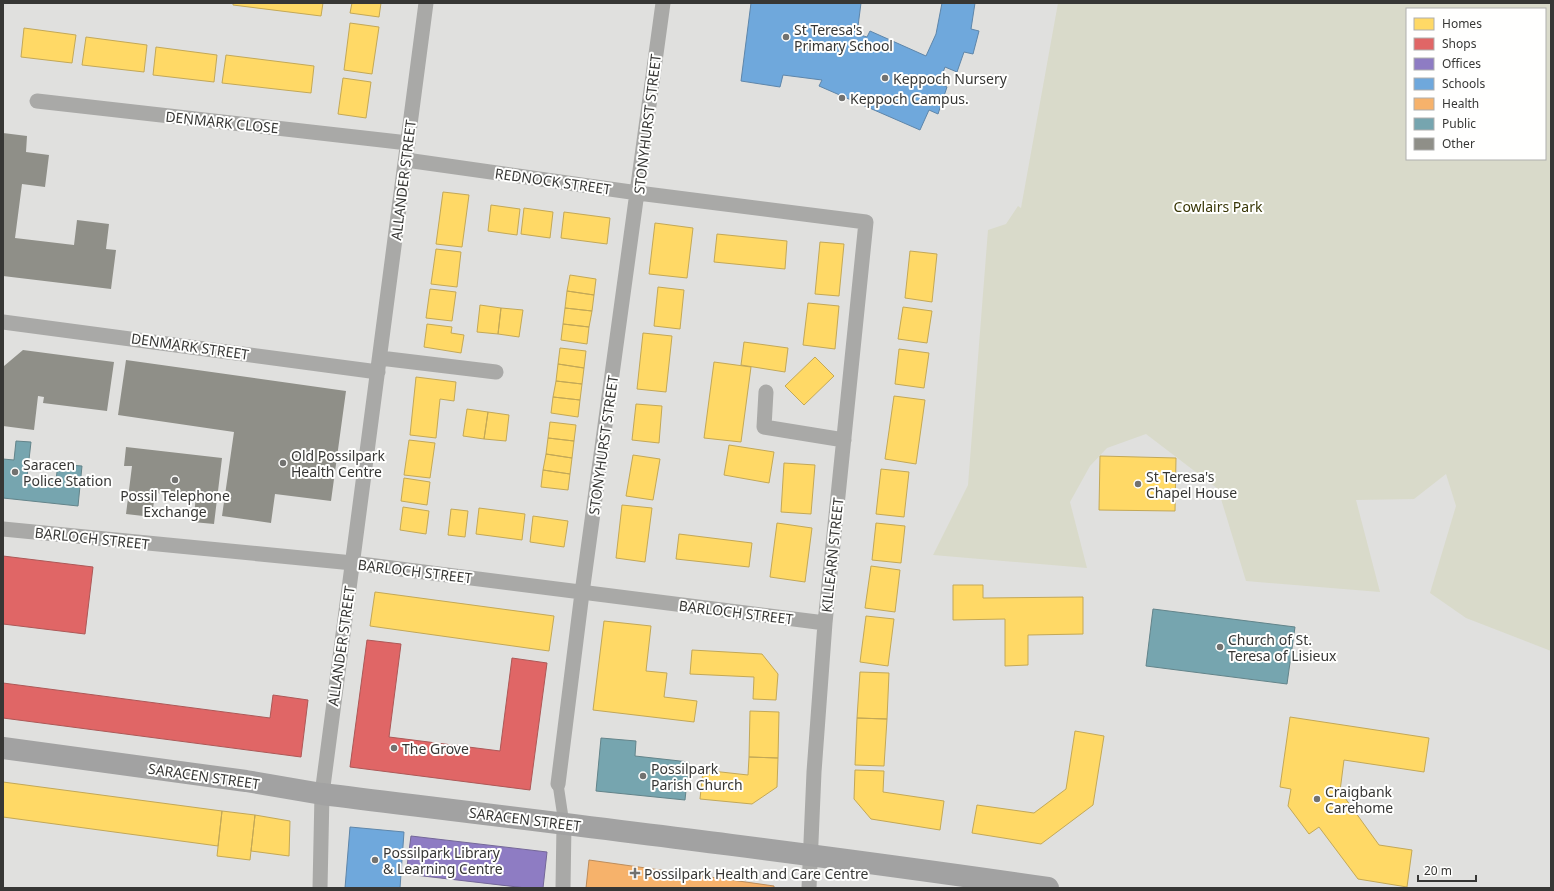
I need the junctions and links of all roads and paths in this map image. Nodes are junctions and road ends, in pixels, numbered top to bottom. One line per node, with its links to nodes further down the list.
1 (426, 3): 4 (street, ALLANDER STREET)
2 (663, 3): 6 (street, STONYHURST STREET)
3 (37, 101): 4 (street, DENMARK CLOSE)
4 (408, 143): 5 (street, ALLANDER STREET)
5 (406, 160): 6 (street, REDNOCK STREET); 9 (street, ALLANDER STREET)
6 (638, 193): 7 (street, REDNOCK STREET); 15 (street, STONYHURST STREET)
7 (866, 222): 12 (street, KILLEARN STREET)
8 (3, 322): 9 (street, DENMARK STREET)
9 (379, 365): 10 (street); 14 (street, ALLANDER STREET)
10 (496, 372)
11 (766, 392): 12 (street)
12 (844, 440): 16 (street, KILLEARN STREET)
13 (3, 529): 14 (street, BARLOCH STREET)
14 (352, 563): 15 (street, BARLOCH STREET); 19 (street, ALLANDER STREET)
15 (582, 593): 16 (street, BARLOCH STREET); 18 (street, STONYHURST STREET)
16 (825, 623): 21 (street, KILLEARN STREET)
17 (3, 748): 19 (main road, SARACEN STREET)
18 (558, 784): 20 (street, STONYHURST STREET)
19 (322, 794): 20 (main road, SARACEN STREET); 22 (street, ALLANDER STREET)
20 (564, 824): 21 (main road, SARACEN STREET); 23 (street, STONYHURST STREET)
21 (810, 855): 24 (street, KILLEARN STREET); 25 (main road, SARACEN STREET)
22 (320, 888)
23 (564, 888)
24 (809, 888)
25 (1048, 888)

